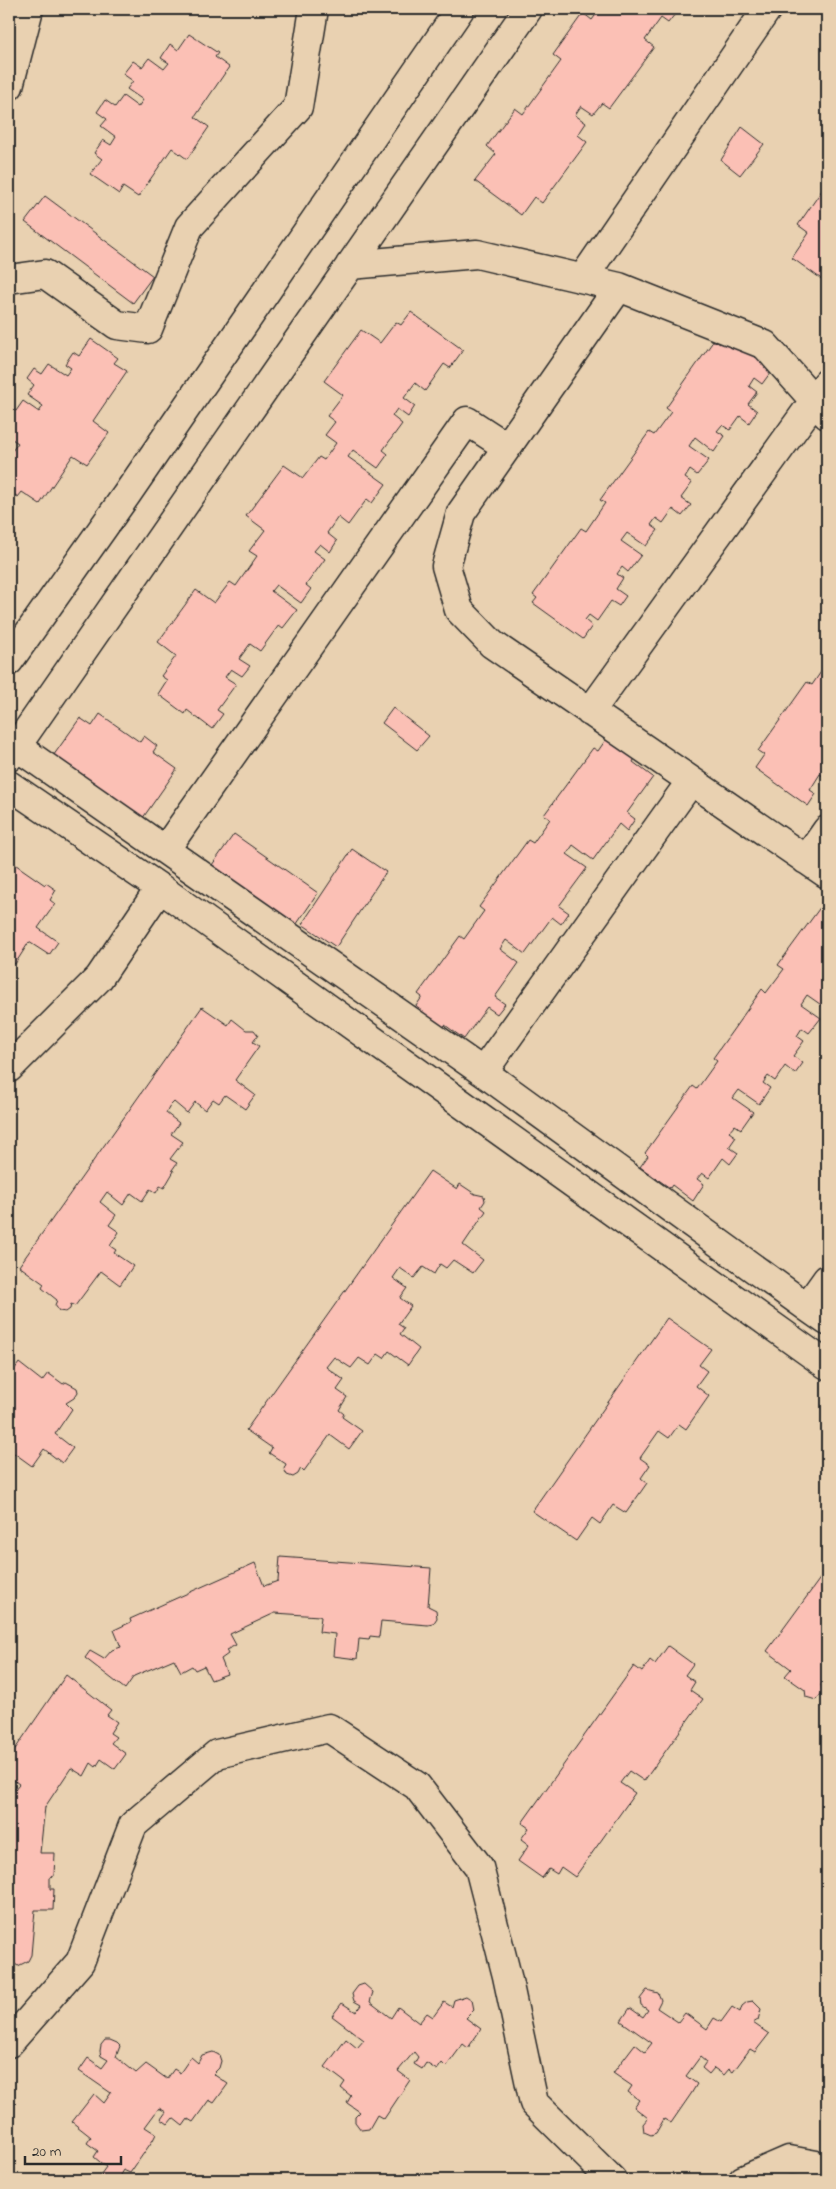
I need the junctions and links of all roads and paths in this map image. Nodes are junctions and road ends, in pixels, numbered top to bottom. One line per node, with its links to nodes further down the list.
1 (29, 9): 6 (street)
2 (314, 9): 9 (street)
3 (460, 9): 13 (street)
4 (528, 9): 7 (street)
5 (767, 9): 8 (street)
6 (9, 86)
7 (350, 265): 8 (street); 15 (street)
8 (583, 278): 10 (street)
9 (9, 280)
10 (619, 287): 11 (street); 12 (street)
11 (823, 400): 14 (street)
12 (506, 447): 14 (street); 19 (street)
13 (9, 661)
14 (590, 712): 16 (street)
15 (12, 752): 19 (street)
16 (691, 781): 20 (street); 23 (street)
17 (9, 785): 21 (street)
18 (827, 830): 20 (street)
19 (165, 850): 23 (street)
20 (817, 867)
21 (160, 888): 22 (street); 26 (street)
22 (9, 1068)
23 (483, 1072): 25 (street)
24 (827, 1279): 25 (street)
25 (817, 1314)
26 (827, 1365)
27 (9, 2043): 29 (street)
28 (827, 2167): 30 (street)
29 (612, 2180)
30 (742, 2180)

